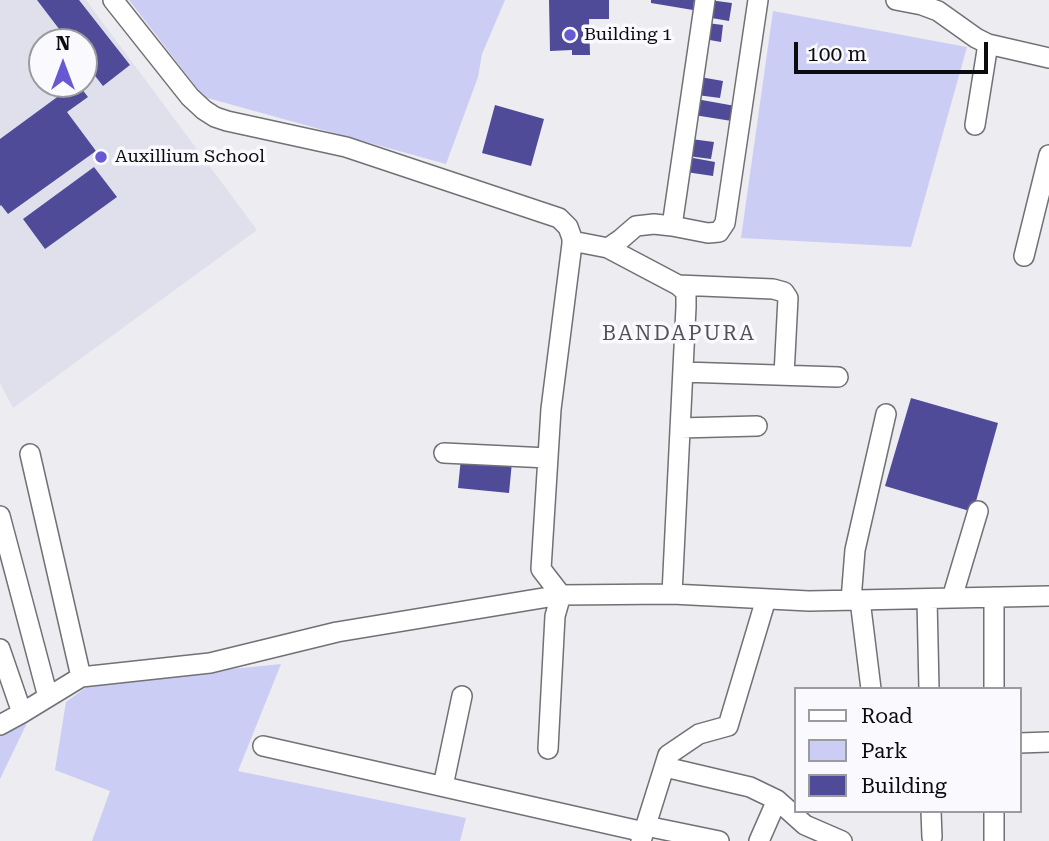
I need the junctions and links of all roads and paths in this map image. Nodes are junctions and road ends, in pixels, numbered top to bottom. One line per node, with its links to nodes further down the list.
1 (113, 0): 11 (street)
2 (705, 0): 10 (street)
3 (758, 0): 10 (street)
4 (896, 0): 5 (street)
5 (929, 4): 6 (street)
6 (988, 44): 7 (street); 8 (street)
7 (1049, 58)
8 (975, 125)
9 (1049, 155): 13 (street)
10 (672, 226): 12 (street)
11 (572, 241): 12 (street); 23 (street)
12 (608, 248): 14 (street)
13 (1024, 256)
14 (678, 285): 15 (street); 16 (street)
15 (683, 372): 16 (street); 20 (street)
16 (783, 375): 17 (street)
17 (838, 377)
18 (886, 414): 33 (street)
19 (757, 426): 20 (street)
20 (680, 428): 26 (street)
21 (444, 453): 23 (street)
22 (30, 454): 35 (street)
23 (548, 458): 27 (street)
24 (978, 511): 30 (street)
25 (0, 516): 40 (street)
26 (672, 594): 27 (street); 31 (street)
27 (561, 595): 35 (street); 45 (street)
28 (1049, 596): 29 (street)
29 (994, 597): 30 (street); 38 (street)
30 (951, 598): 32 (street)
31 (766, 599): 33 (street); 46 (street)
32 (927, 599): 33 (street); 37 (street)
33 (856, 600): 36 (street)
34 (0, 649): 41 (street)
35 (81, 677): 40 (street)
36 (871, 687)
37 (929, 687)
38 (994, 687)
39 (462, 696): 47 (street)
40 (48, 698): 41 (street)
41 (7, 724)
42 (1049, 742): 43 (street)
43 (1021, 743)
44 (263, 746): 47 (street)
45 (548, 749)
46 (664, 767): 48 (street); 51 (street)
47 (443, 786): 51 (street)
48 (777, 800): 54 (street); 55 (street)
49 (931, 813): 52 (street)
50 (994, 813): 56 (street)
51 (644, 833): 53 (street)
52 (932, 837)
53 (719, 841)
54 (759, 841)
55 (842, 841)
56 (994, 841)

